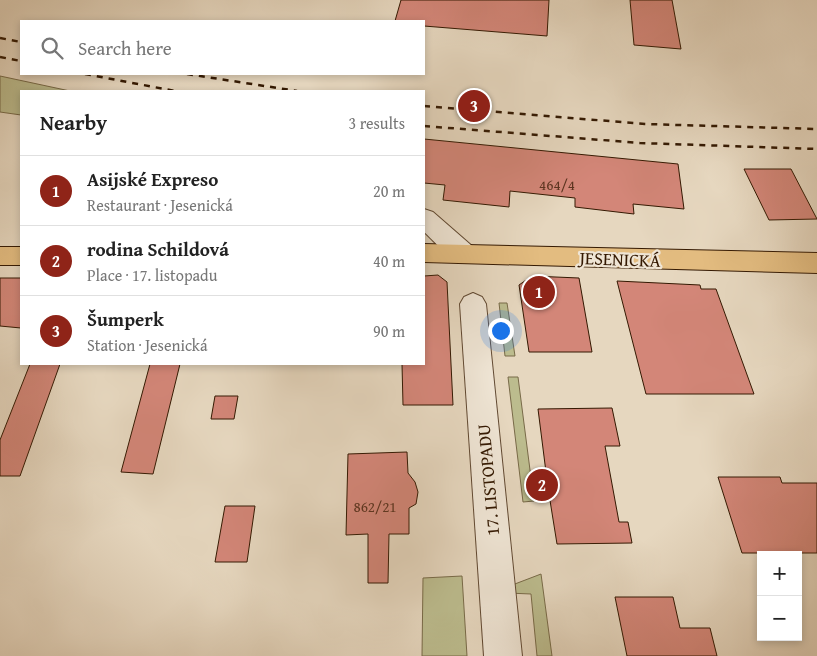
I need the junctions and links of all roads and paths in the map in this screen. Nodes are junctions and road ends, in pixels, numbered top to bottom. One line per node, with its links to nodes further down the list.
1 (425, 219): 3 (street)
2 (425, 253): 3 (main road, JESENICKÁ)
3 (463, 253): 6 (main road, JESENICKÁ)
4 (0, 256): 5 (main road)
5 (20, 256)
6 (817, 263)
7 (473, 304): 8 (street, 17. LISTOPADU)
8 (503, 656)

